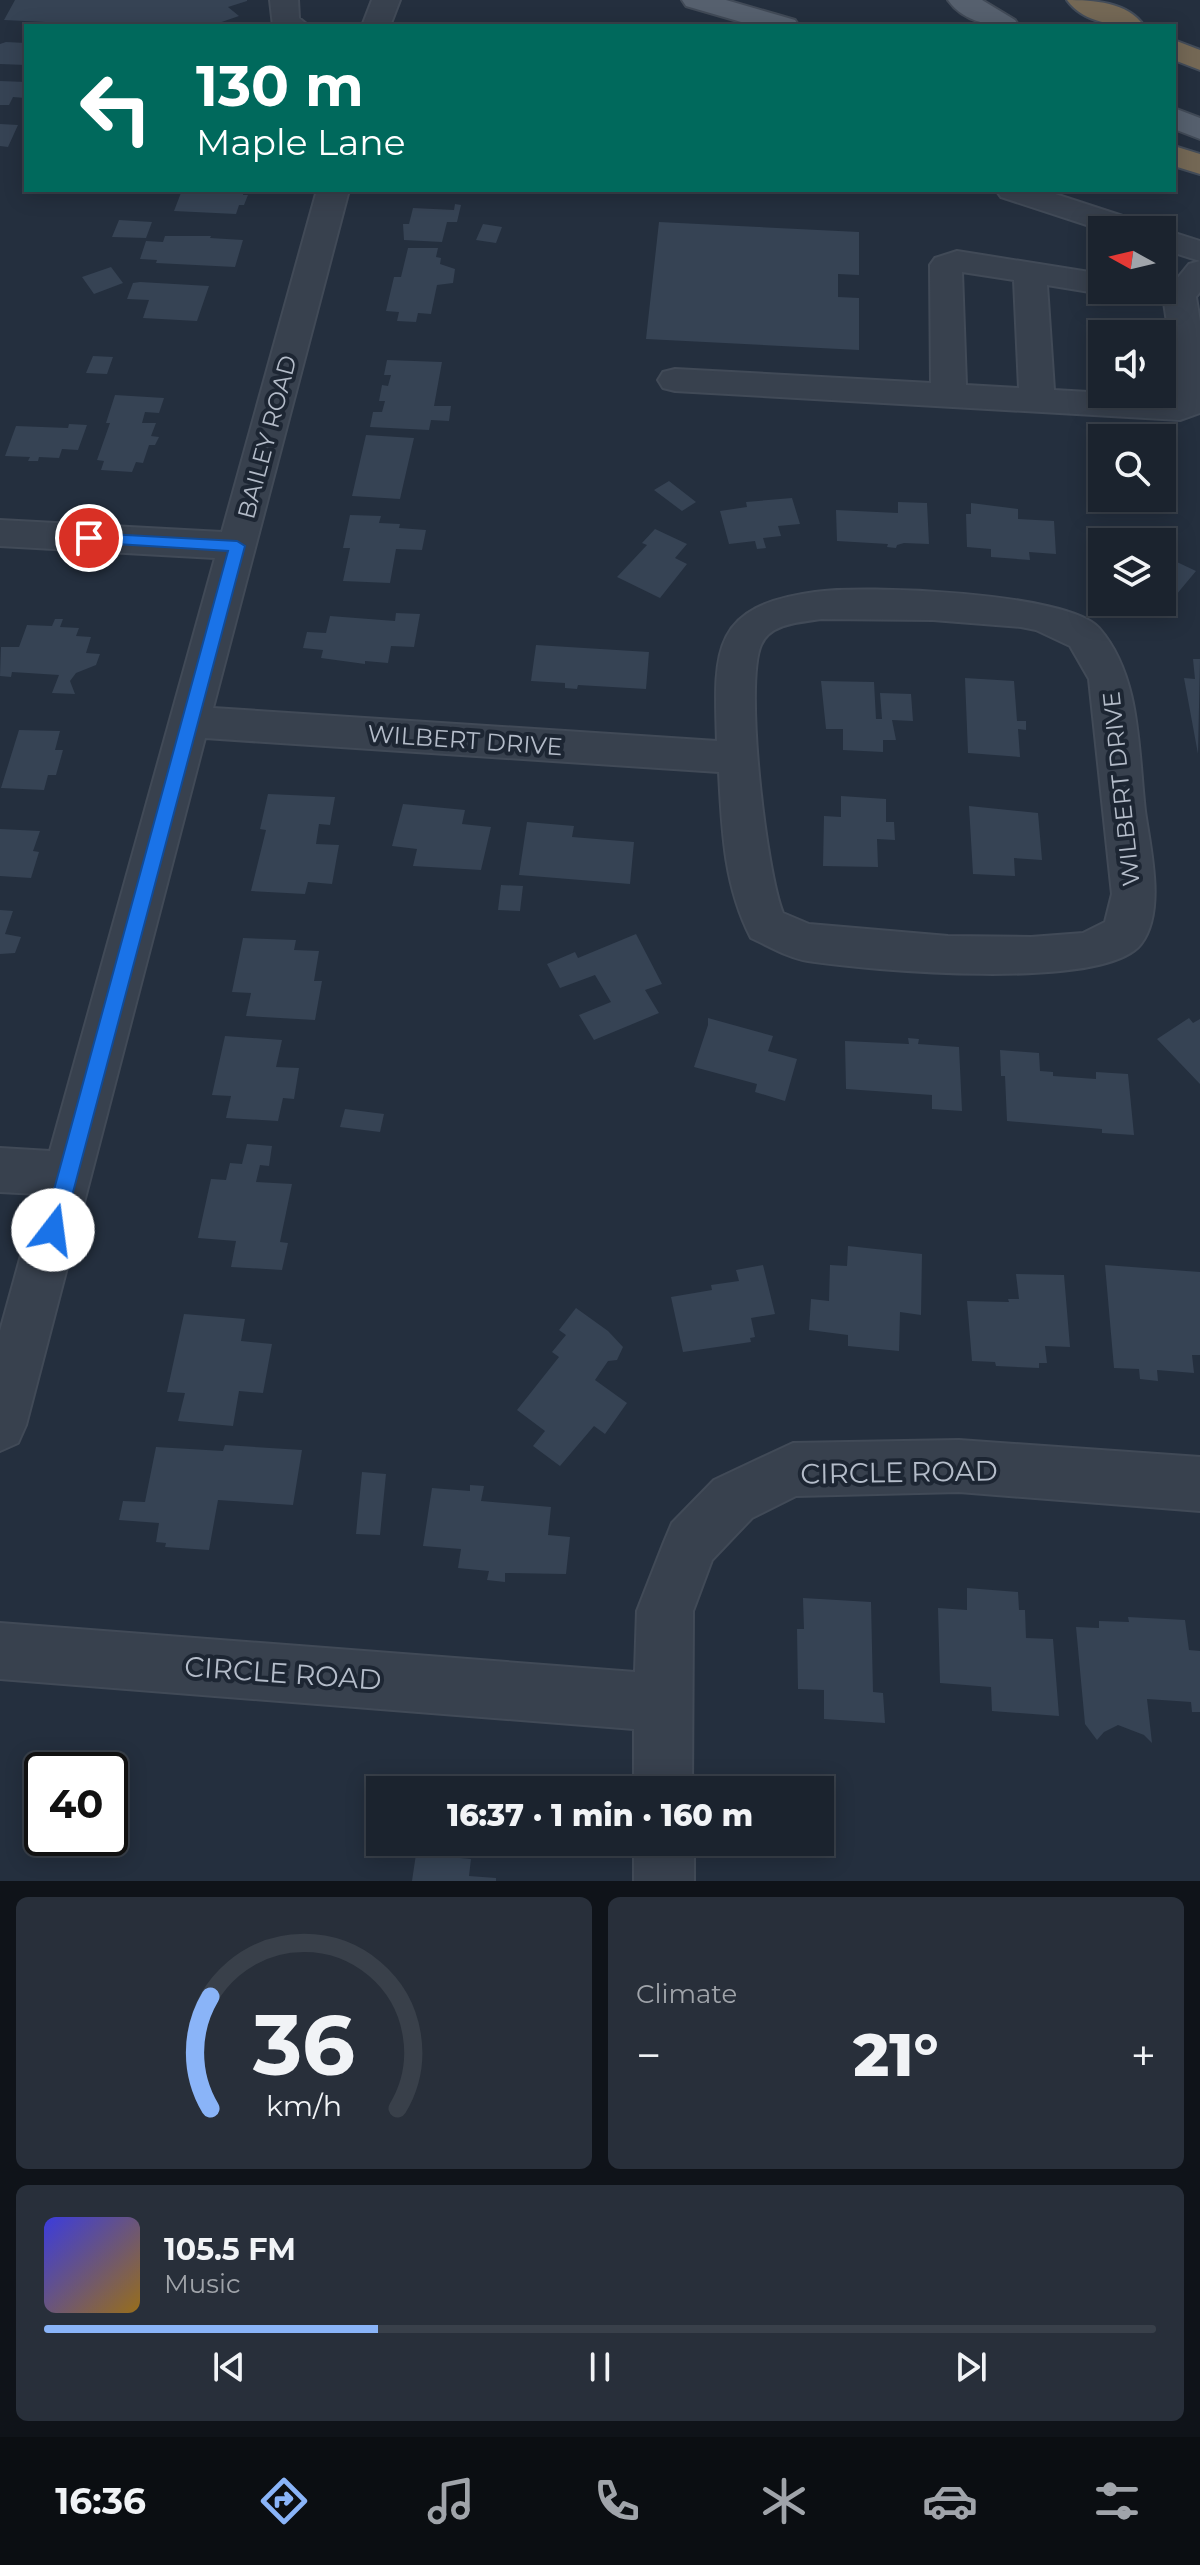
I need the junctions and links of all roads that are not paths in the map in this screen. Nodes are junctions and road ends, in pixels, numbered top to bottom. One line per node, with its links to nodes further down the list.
1 (284, 0): 8 (street)
2 (386, 0): 9 (street)
3 (696, 0): 7 (main road)
4 (962, 0): 6 (main road)
5 (1081, 0): 10 (highway)
6 (993, 14)
7 (758, 22)
8 (288, 24)
9 (377, 24)
10 (1126, 24)
11 (1176, 50): 12 (highway)
12 (1200, 61)
13 (1176, 118): 14 (main road)
14 (1200, 130)
15 (1176, 139): 16 (main road)
16 (1200, 146)
17 (1176, 156): 18 (highway)
18 (1200, 165)
19 (332, 192): 31 (street, BAILEY ROAD)
20 (1018, 192): 21 (street)
21 (1091, 216)
22 (1176, 243): 23 (street)
23 (1200, 251)
24 (1030, 273): 25 (street); 28 (street); 29 (street)
25 (1088, 282)
26 (1178, 286): 29 (street)
27 (675, 380): 28 (street)
28 (949, 396): 29 (street)
29 (1037, 401)
30 (0, 533): 31 (street)
31 (237, 546): 32 (street, BAILEY ROAD)
32 (190, 722): 33 (street, WILBERT DRIVE); 35 (street, BAILEY ROAD)
33 (740, 758): 33 (street, WILBERT DRIVE)
34 (0, 1170): 35 (street)
35 (68, 1174): 36 (street, BAILEY ROAD)
36 (0, 1425)
37 (1200, 1484): 39 (street, CIRCLE ROAD)
38 (0, 1651): 39 (street, CIRCLE ROAD)
39 (662, 1703): 40 (street, CIRCLE ROAD)
40 (663, 1776)
41 (664, 1856): 42 (street)
42 (664, 1881)

